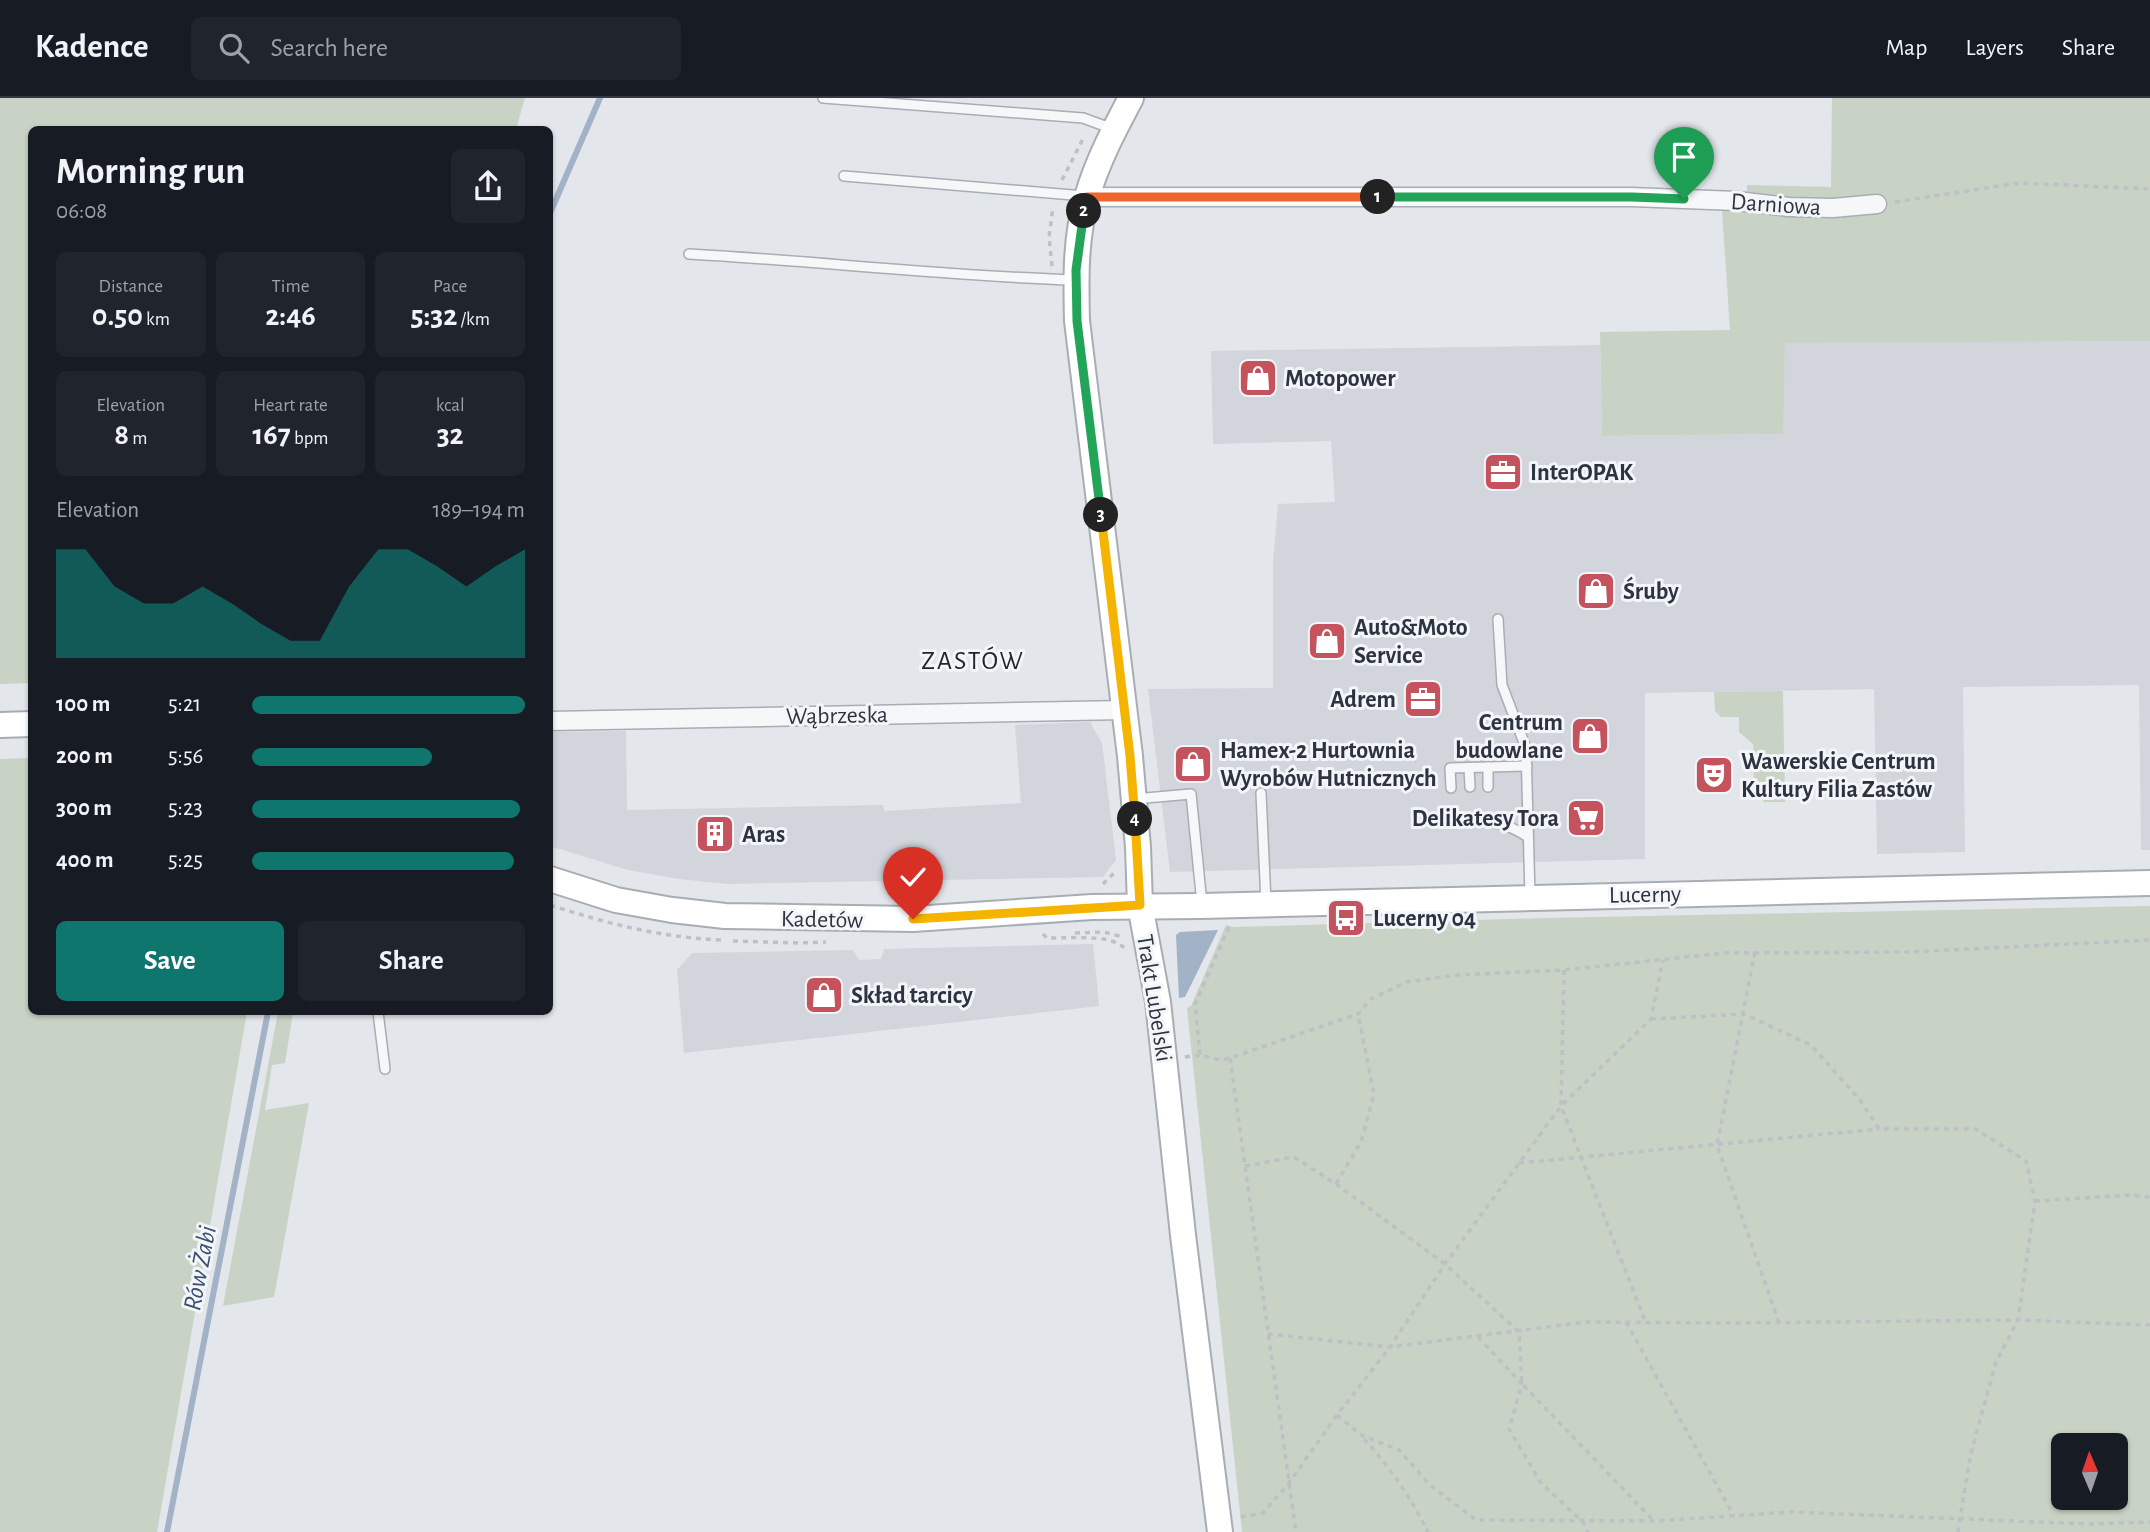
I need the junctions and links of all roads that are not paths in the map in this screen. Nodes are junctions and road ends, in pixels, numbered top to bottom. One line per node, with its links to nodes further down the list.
1 (823, 98): 3 (lane)
2 (1131, 98): 3 (street, Trakt Lubelski)
3 (1114, 130): 5 (street, Trakt Lubelski)
4 (844, 176): 5 (lane)
5 (1087, 197): 6 (street, Darniowa); 8 (street, Trakt Lubelski)
6 (1877, 204)
7 (689, 254): 8 (lane)
8 (1076, 280): 10 (street, Trakt Lubelski)
9 (1498, 619): 14 (lane)
10 (1124, 710): 11 (street, Wąbrzeska); 21 (street, Trakt Lubelski)
11 (553, 721)
12 (28, 724): 13 (street)
13 (0, 725)
14 (1527, 766): 15 (lane); 27 (lane)
15 (1488, 767): 16 (lane); 17 (lane)
16 (1469, 768): 18 (lane); 19 (lane)
17 (1488, 787)
18 (1451, 788)
19 (1470, 788)
20 (1261, 793): 31 (lane)
21 (1134, 799): 32 (street, Trakt Lubelski); 33 (lane)
22 (1470, 811): 25 (lane)
23 (1489, 811): 26 (lane)
24 (1452, 812): 25 (lane)
25 (1470, 822): 26 (lane)
26 (1489, 822): 27 (lane)
27 (1528, 837): 30 (lane)
28 (553, 880): 32 (street, Kadetów)
29 (2150, 883): 30 (street, Lucerny)
30 (1530, 897): 31 (street, Lucerny)
31 (1266, 904): 33 (street, Lucerny)
32 (1140, 905): 33 (street, Lucerny); 36 (street, Trakt Lubelski)
33 (1202, 906)
34 (378, 1015): 35 (lane)
35 (385, 1069)
36 (1225, 1525)

